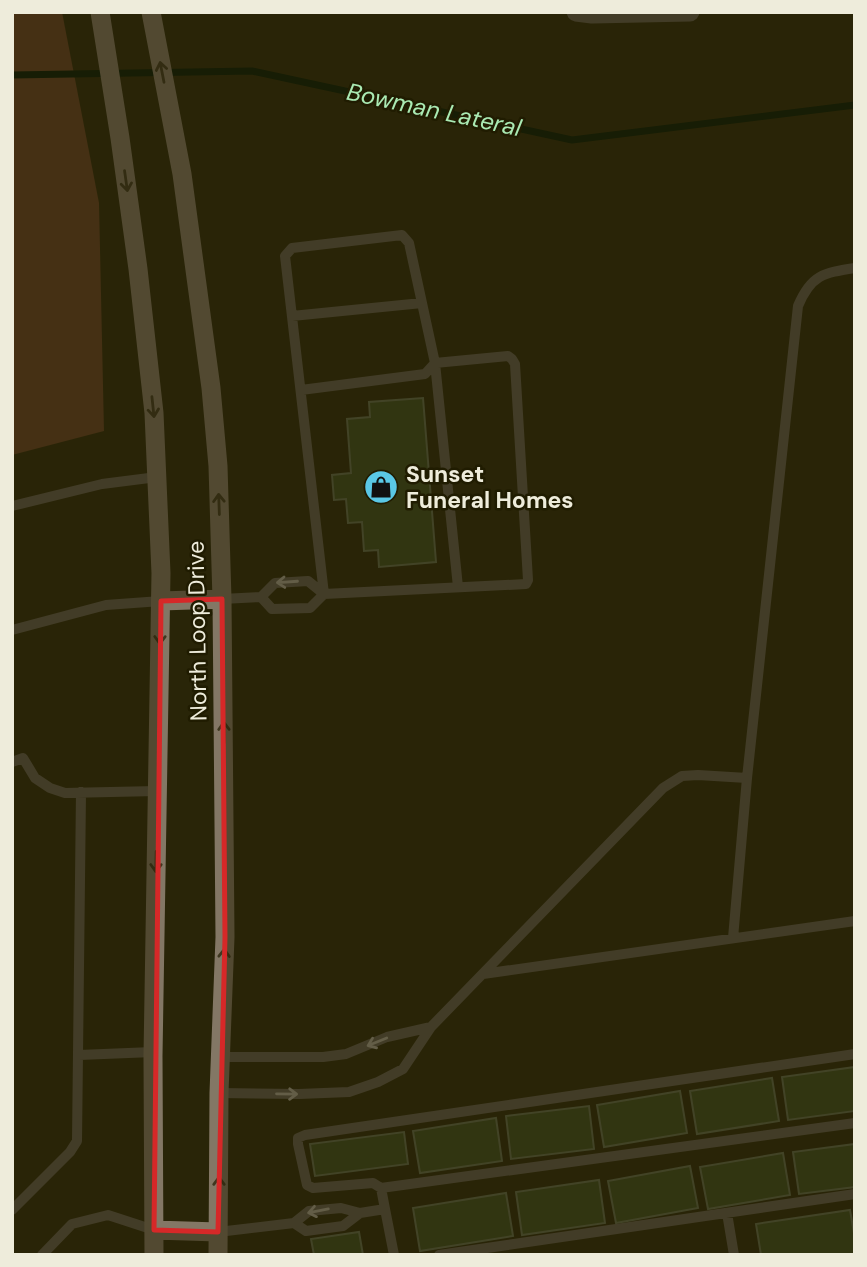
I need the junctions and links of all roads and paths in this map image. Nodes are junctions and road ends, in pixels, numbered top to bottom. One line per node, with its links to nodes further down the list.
1 (100, 12): 10 (main road, North Loop Drive, one-way to 10)
2 (151, 12): 15 (main road, North Loop Drive, one-way to 2)
3 (576, 12): 4 (street)
4 (690, 12)
5 (855, 268): 19 (lane)
6 (422, 303): 7 (lane); 7 (lane); 8 (lane)
7 (292, 316): 9 (lane)
8 (435, 363): 9 (lane); 12 (lane); 12 (lane)
9 (301, 390): 13 (lane)
10 (157, 477): 11 (lane); 16 (main road, North Loop Drive)
11 (12, 506)
12 (457, 587): 13 (lane)
13 (324, 594): 14 (lane, one-way to 14); 14 (lane)
14 (261, 597): 15 (lane)
15 (222, 599): 16 (main road); 29 (main road, North Loop Drive, one-way to 15)
16 (161, 601): 17 (lane); 20 (main road, North Loop Drive, one-way to 20)
17 (12, 630)
18 (12, 762): 21 (lane)
19 (747, 778): 23 (lane); 24 (lane)
20 (157, 791): 21 (lane); 26 (main road, North Loop Drive, one-way to 26)
21 (81, 792): 28 (lane)
22 (855, 921): 23 (lane)
23 (733, 938): 24 (lane)
24 (482, 974): 25 (lane)
25 (431, 1027): 29 (lane, one-way to 29); 30 (lane, one-way to 25)
26 (153, 1052): 28 (lane); 39 (main road, North Loop Drive)
27 (855, 1054): 32 (lane)
28 (79, 1055): 35 (lane)
29 (220, 1057): 30 (main road, North Loop Drive)
30 (219, 1093): 40 (main road, North Loop Drive, one-way to 30)
31 (855, 1124): 32 (lane)
32 (381, 1188): 34 (lane)
33 (855, 1194): 37 (lane)
34 (385, 1209): 36 (lane); 44 (lane)
35 (12, 1210)
36 (360, 1213): 38 (lane, one-way to 38); 38 (lane)
37 (727, 1213): 45 (lane); 46 (lane)
38 (294, 1223): 40 (lane)
39 (154, 1230): 40 (main road); 41 (lane); 42 (main road, North Loop Drive)
40 (218, 1232): 43 (main road, North Loop Drive)
41 (42, 1255)
42 (154, 1255)
43 (218, 1255)
44 (394, 1255)
45 (439, 1255)
46 (734, 1255)

